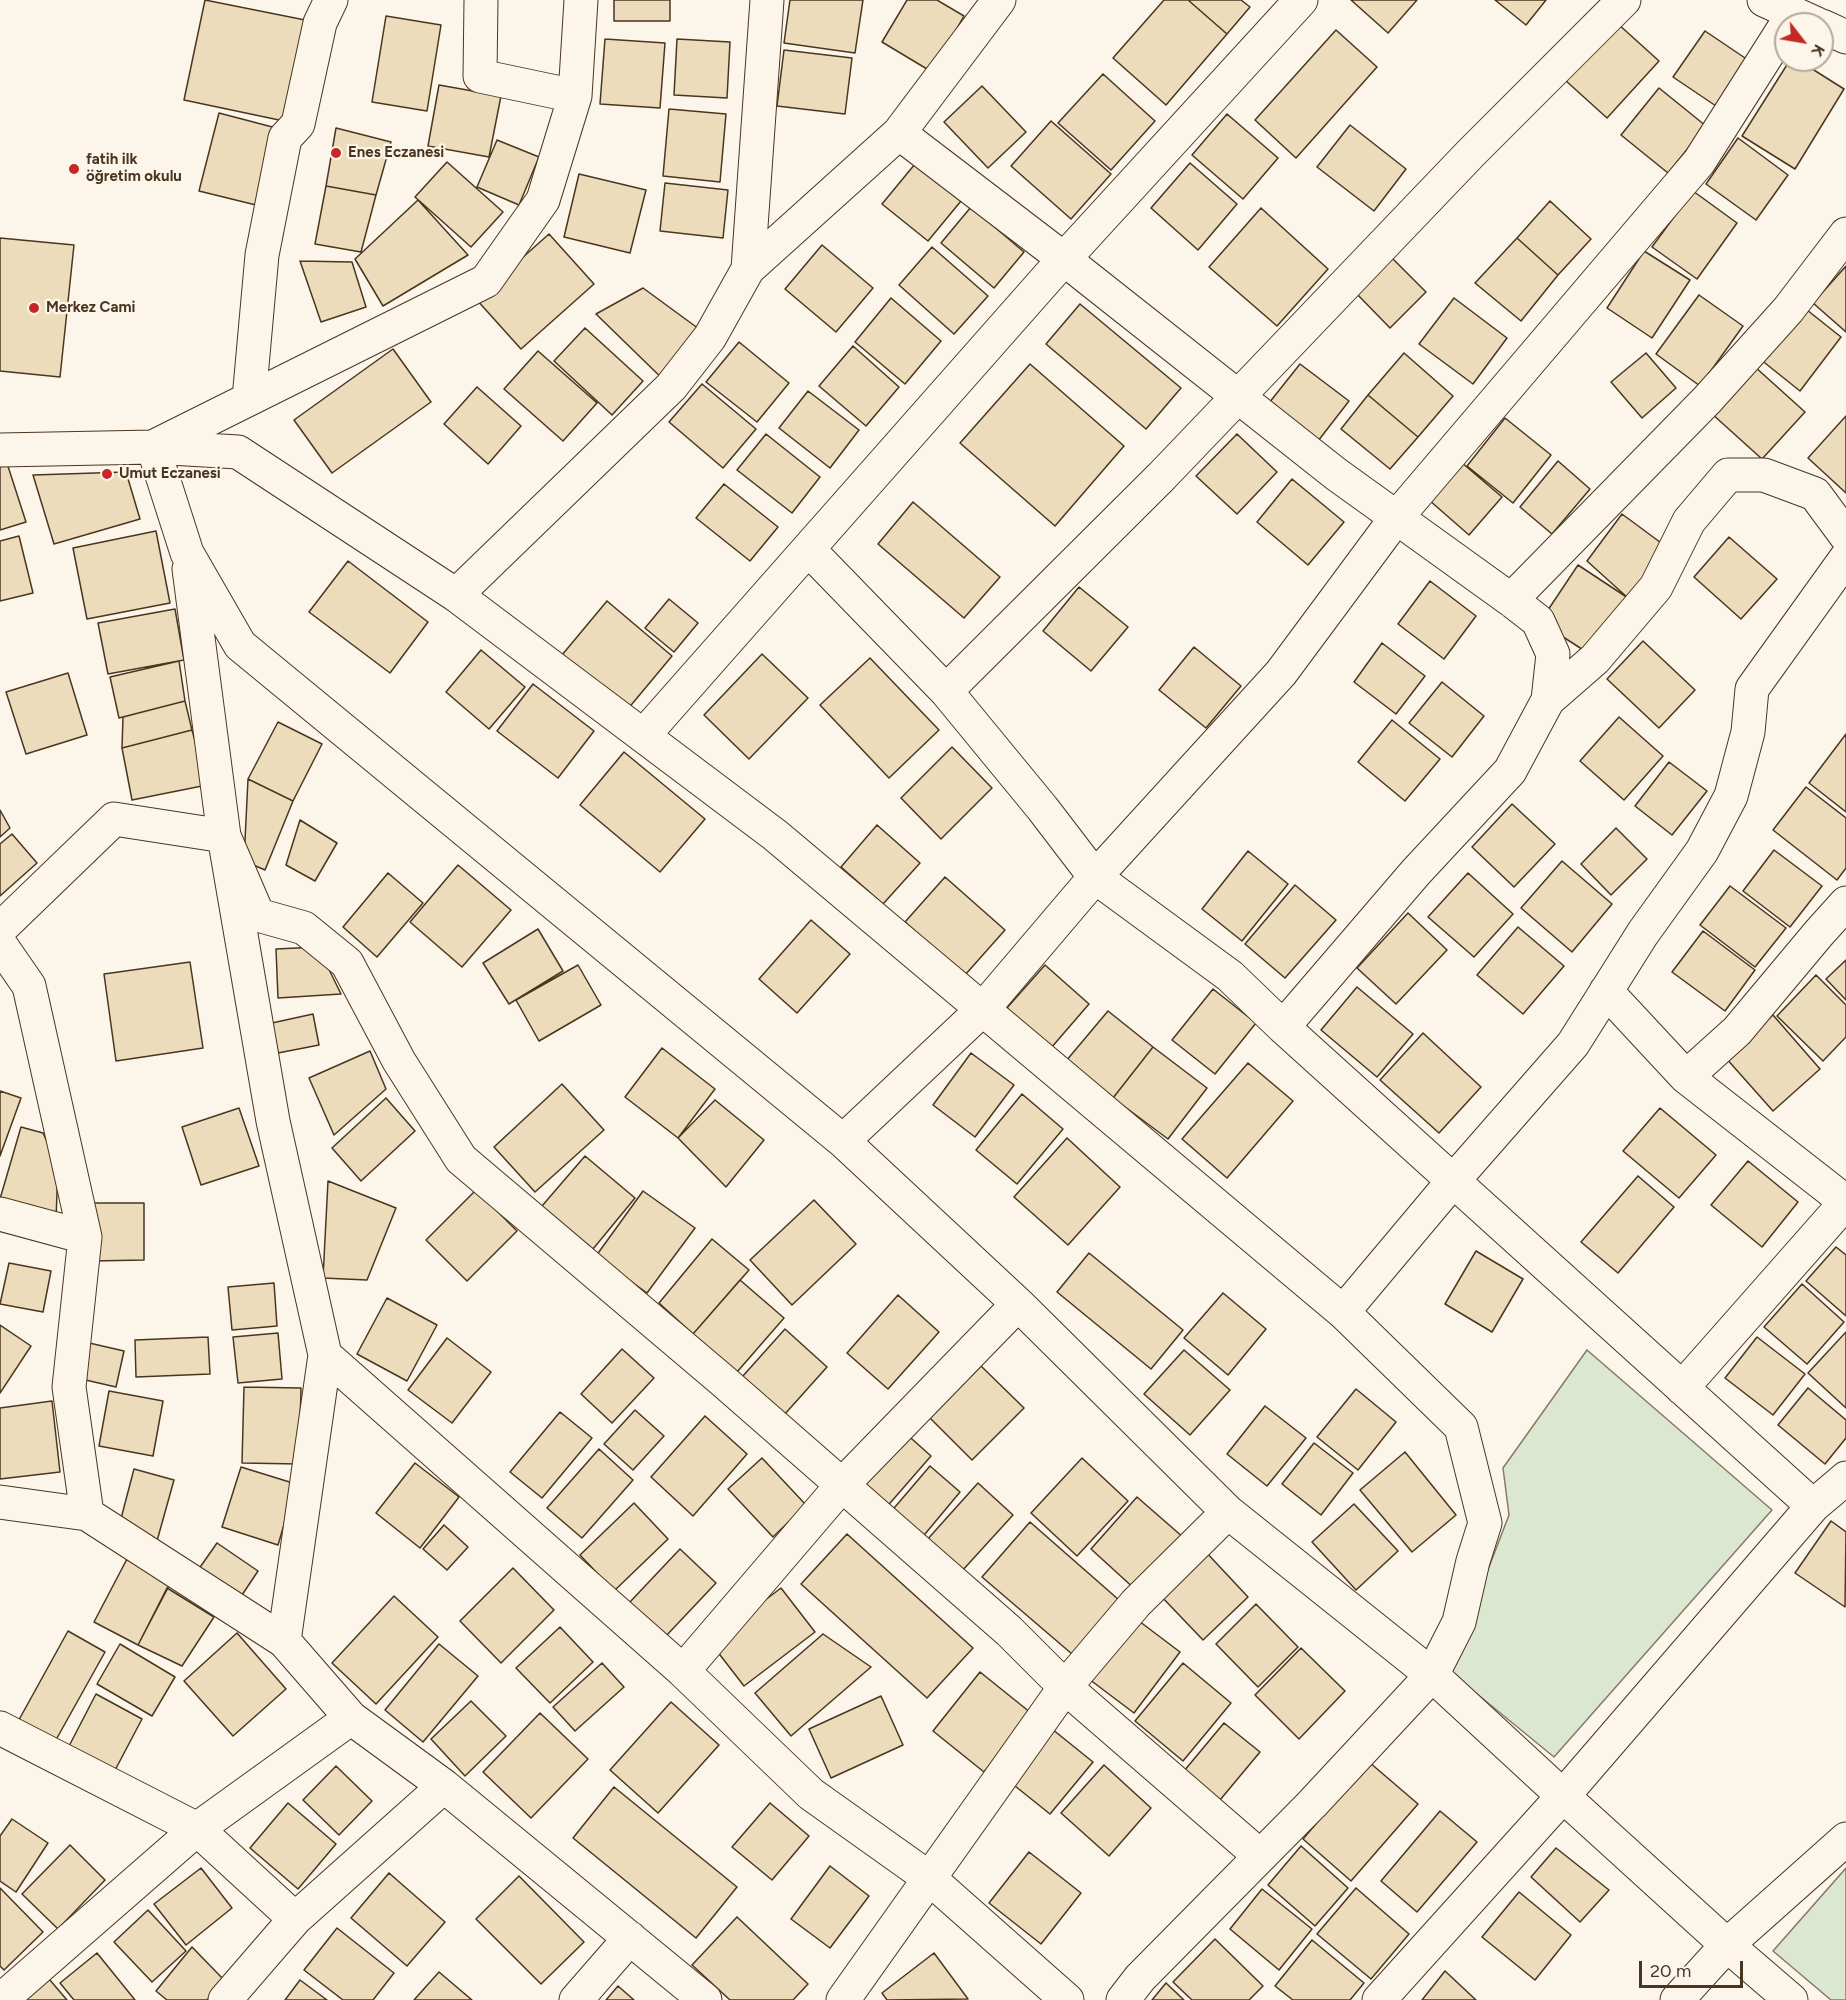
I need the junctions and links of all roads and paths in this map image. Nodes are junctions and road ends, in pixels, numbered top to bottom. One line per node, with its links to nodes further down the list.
1 (331, 0): 17 (street)
2 (481, 0): 11 (street)
3 (581, 0): 11 (street)
4 (767, 0): 15 (street)
5 (999, 0): 12 (street)
6 (1301, 0): 14 (street)
7 (1624, 0): 16 (street)
8 (1764, 0): 9 (street)
9 (1784, 12)
10 (1774, 59): 20 (street)
11 (575, 96): 17 (street)
12 (898, 133): 14 (street); 15 (street)
13 (1846, 234): 26 (street)
14 (1064, 259): 16 (street); 22 (street)
15 (747, 269): 25 (street)
16 (1239, 396): 20 (street); 27 (street)
17 (249, 399): 18 (street)
18 (153, 447): 19 (street); 23 (street); 25 (street)
19 (0, 450)
20 (1396, 518): 26 (street); 31 (street)
21 (1846, 536): 28 (street)
22 (809, 550): 27 (street); 29 (street)
23 (187, 553): 30 (street); 39 (street)
24 (1846, 558): 35 (street)
25 (456, 595): 29 (street)
26 (1511, 600): 28 (street)
27 (946, 691): 31 (street)
28 (1548, 700): 37 (street)
29 (643, 736): 36 (street)
30 (224, 836): 33 (street); 46 (street); 49 (street)
31 (1095, 877): 36 (street); 37 (street)
32 (1846, 903): 38 (street)
33 (0, 929)
34 (0, 944): 43 (street)
35 (1606, 991): 38 (street); 40 (street)
36 (982, 1010): 39 (street); 45 (street)
37 (1283, 1027): 40 (street)
38 (1686, 1077): 41 (street)
39 (843, 1141): 44 (street)
40 (1453, 1181): 45 (street); 47 (street)
41 (1846, 1202): 47 (street)
42 (0, 1214): 43 (street)
43 (85, 1237): 53 (street)
44 (1018, 1304): 49 (street); 52 (street)
45 (1343, 1312): 56 (street)
46 (325, 1355): 54 (street); 55 (street)
47 (1682, 1389): 51 (street)
48 (1846, 1478): 51 (street)
49 (842, 1485): 55 (street); 57 (street)
50 (0, 1502): 53 (street)
51 (1813, 1506): 61 (street)
52 (1228, 1512): 56 (street); 57 (street)
53 (87, 1514): 54 (street)
54 (284, 1641): 58 (street)
55 (683, 1671): 65 (street)
56 (1432, 1675): 61 (street); 64 (street)
57 (1065, 1687): 64 (street); 65 (street)
58 (351, 1718): 60 (street); 62 (street)
59 (0, 1728): 62 (street)
60 (444, 1786): 66 (street); 67 (street)
61 (1563, 1796): 68 (street); 76 (street)
62 (197, 1829): 66 (street); 69 (street)
63 (1846, 1839): 68 (street)
64 (1260, 1856): 75 (street)
65 (929, 1878): 73 (street); 74 (street)
66 (295, 1919): 70 (street)
67 (630, 1938): 71 (street); 72 (street)
68 (1727, 1945): 77 (street); 78 (street)
69 (5, 1989)
70 (225, 2000)
71 (576, 2000)
72 (705, 2000)
73 (843, 2000)
74 (1067, 2000)
75 (1123, 2000)
76 (1378, 2000)
77 (1677, 2000)
78 (1791, 2000)

